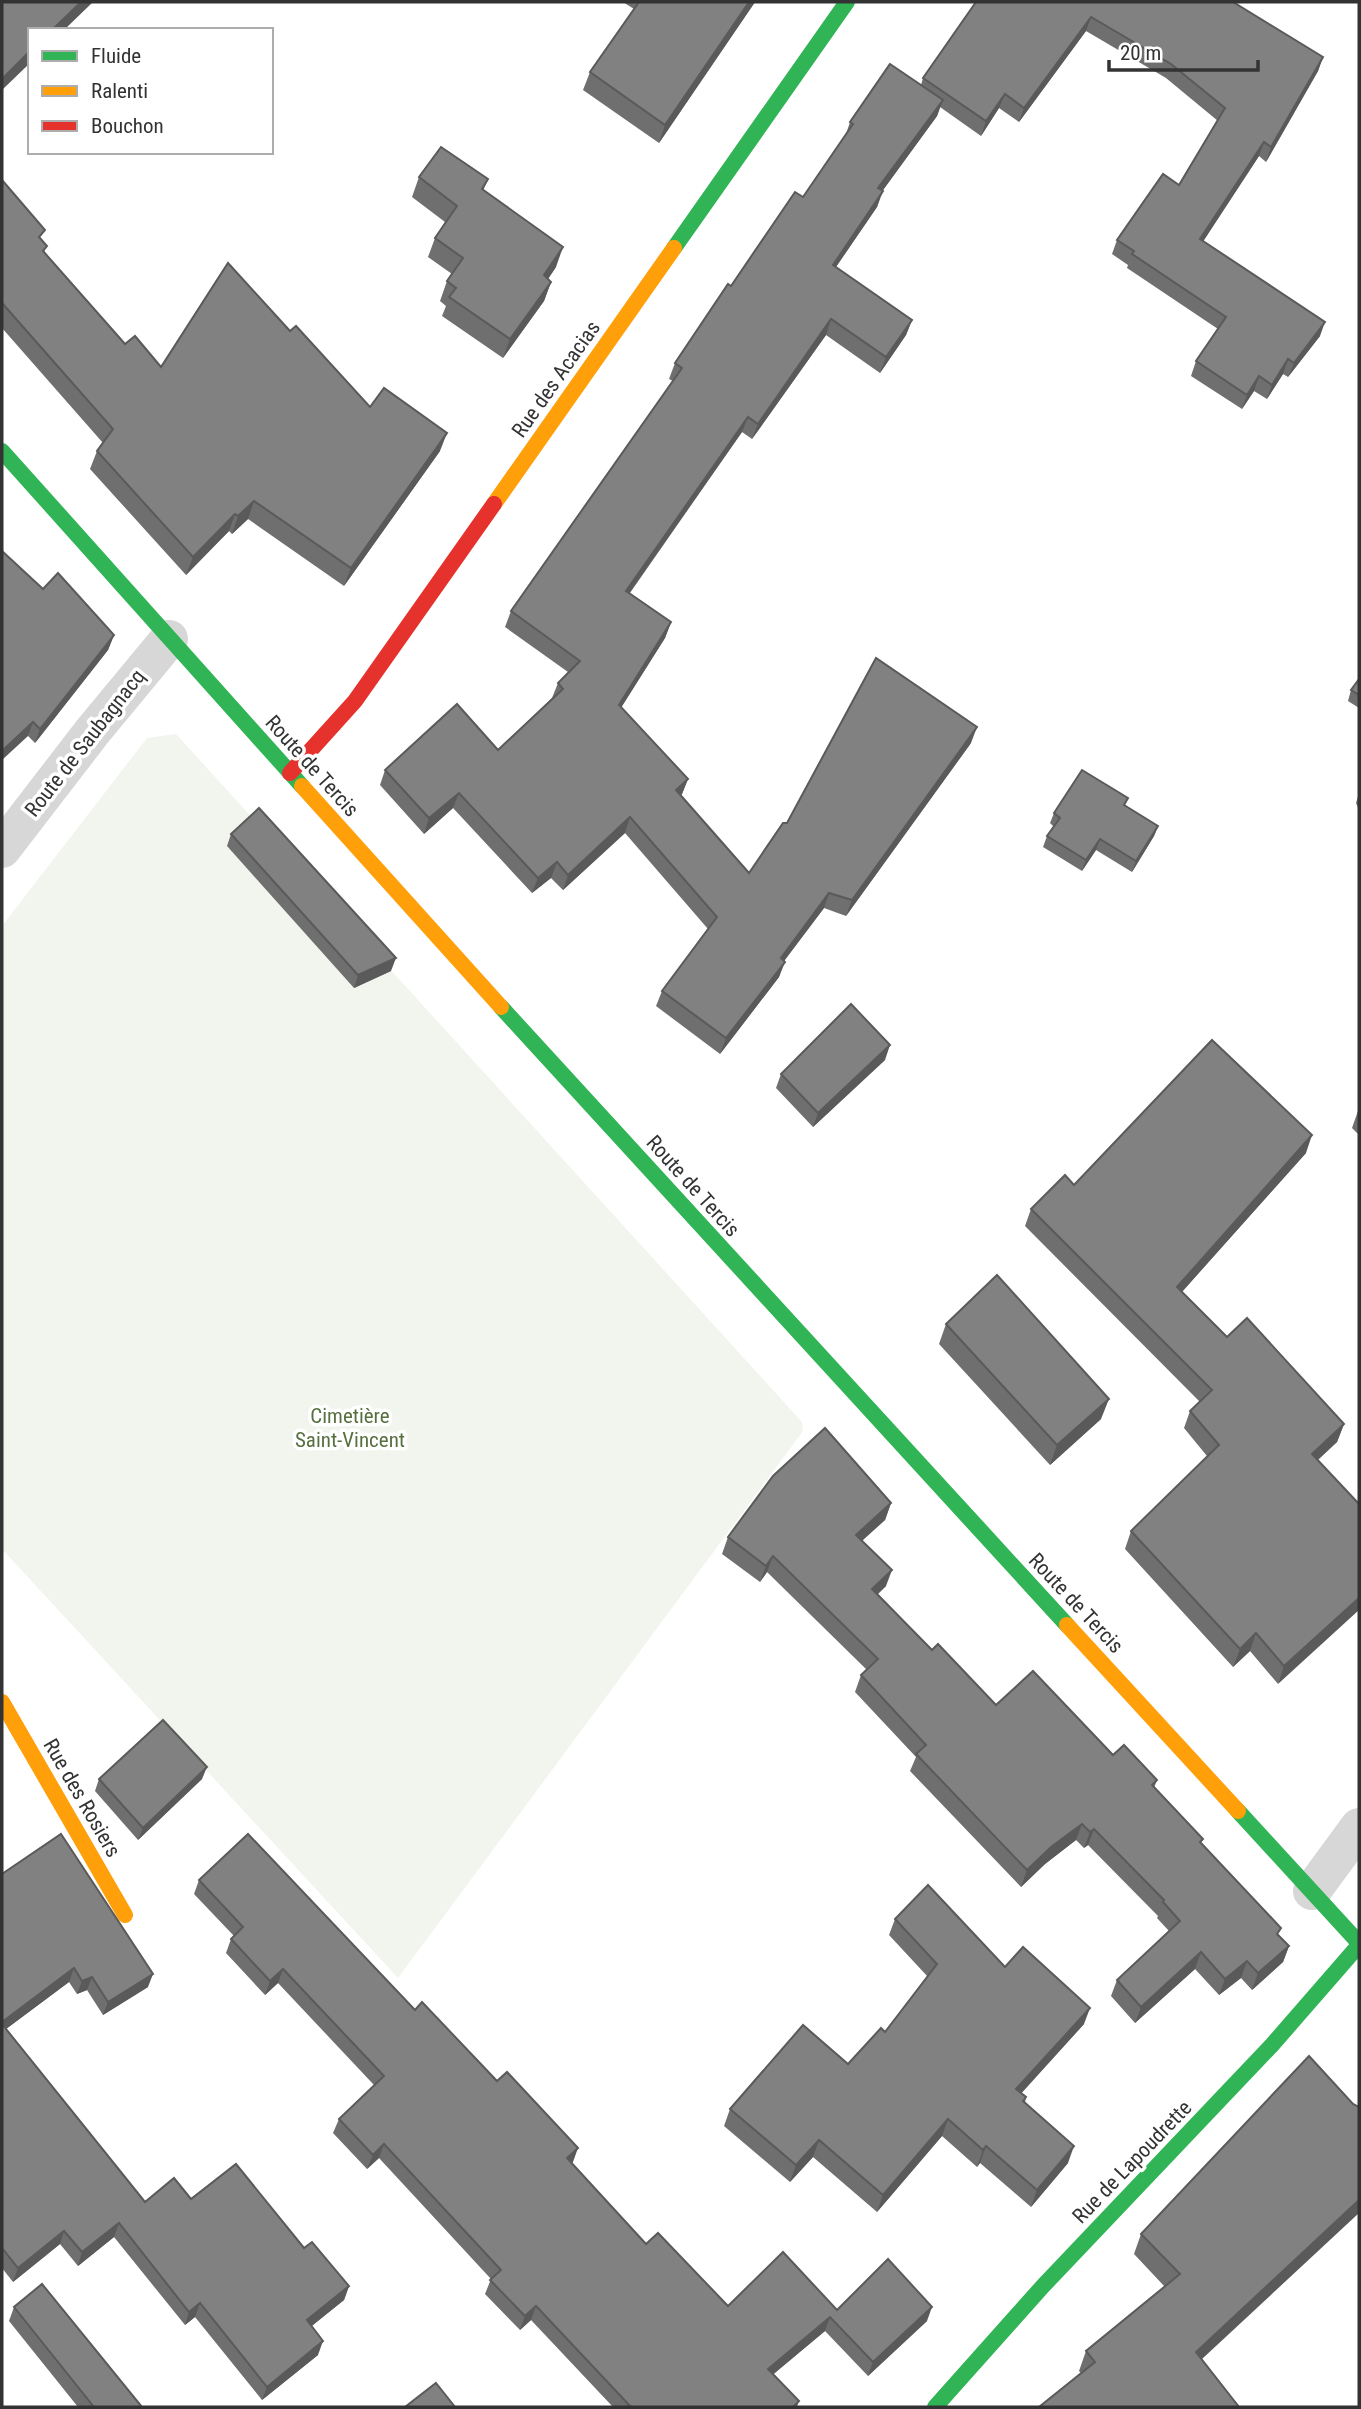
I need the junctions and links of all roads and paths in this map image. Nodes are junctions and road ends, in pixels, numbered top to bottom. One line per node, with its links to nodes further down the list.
1 (847, 2): 4 (main road, Rue des Acacias)
2 (2, 452): 3 (main road, Route de Tercis)
3 (169, 639): 4 (main road, Route de Tercis); 5 (street, Route de Saubagnacq)
4 (290, 773): 8 (main road, Route de Tercis)
5 (2, 849)
6 (2, 1702): 9 (main road, Rue des Rosiers)
7 (1359, 1827): 8 (street)
8 (1312, 1891): 10 (main road, Route de Tercis)
9 (125, 1915)
10 (1359, 1944): 11 (main road, Rue de Lapoudrette)
11 (935, 2407)

